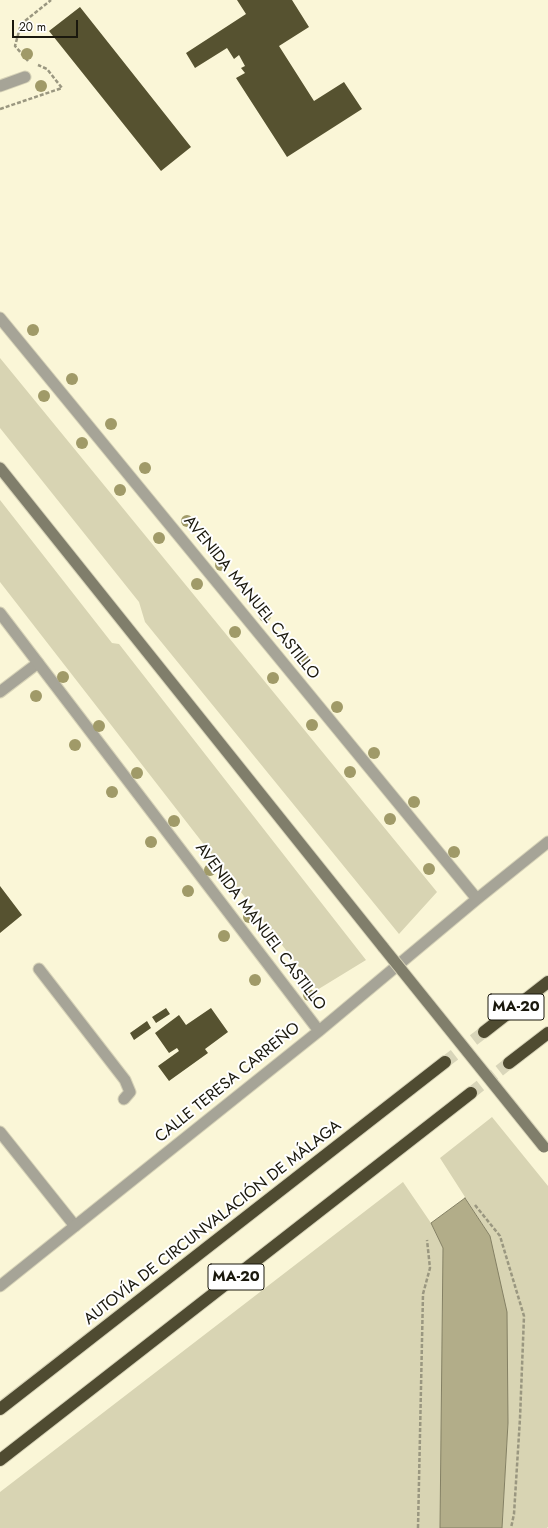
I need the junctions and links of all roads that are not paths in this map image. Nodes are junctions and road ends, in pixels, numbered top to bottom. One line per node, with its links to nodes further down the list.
1 (25, 77): 2 (street)
2 (0, 86)
3 (0, 318): 9 (street, AVENIDA MANUEL CASTILLO)
4 (0, 468): 20 (main road, bridge)
5 (0, 613): 6 (street, AVENIDA MANUEL CASTILLO)
6 (38, 663): 7 (street); 12 (street, AVENIDA MANUEL CASTILLO)
7 (0, 692)
8 (548, 842): 9 (street, CALLE TERESA CARREÑO)
9 (477, 899): 12 (street, CALLE TERESA CARREÑO)
10 (39, 969): 18 (street)
11 (548, 982): 13 (highway, MA-20)
12 (319, 1031): 21 (street, CALLE TERESA CARREÑO)
13 (484, 1032)
14 (548, 1033): 16 (highway, MA-20)
15 (445, 1062): 23 (highway, AUTOVÍA DE CIRCUNVALACIÓN DE MÁLAGA / MA-20)
16 (509, 1063)
17 (471, 1093): 24 (highway, MA-20)
18 (124, 1099)
19 (0, 1132): 21 (street)
20 (546, 1149)
21 (75, 1226): 22 (street, CALLE TERESA CARREÑO)
22 (0, 1286)
23 (0, 1409)
24 (0, 1460)

